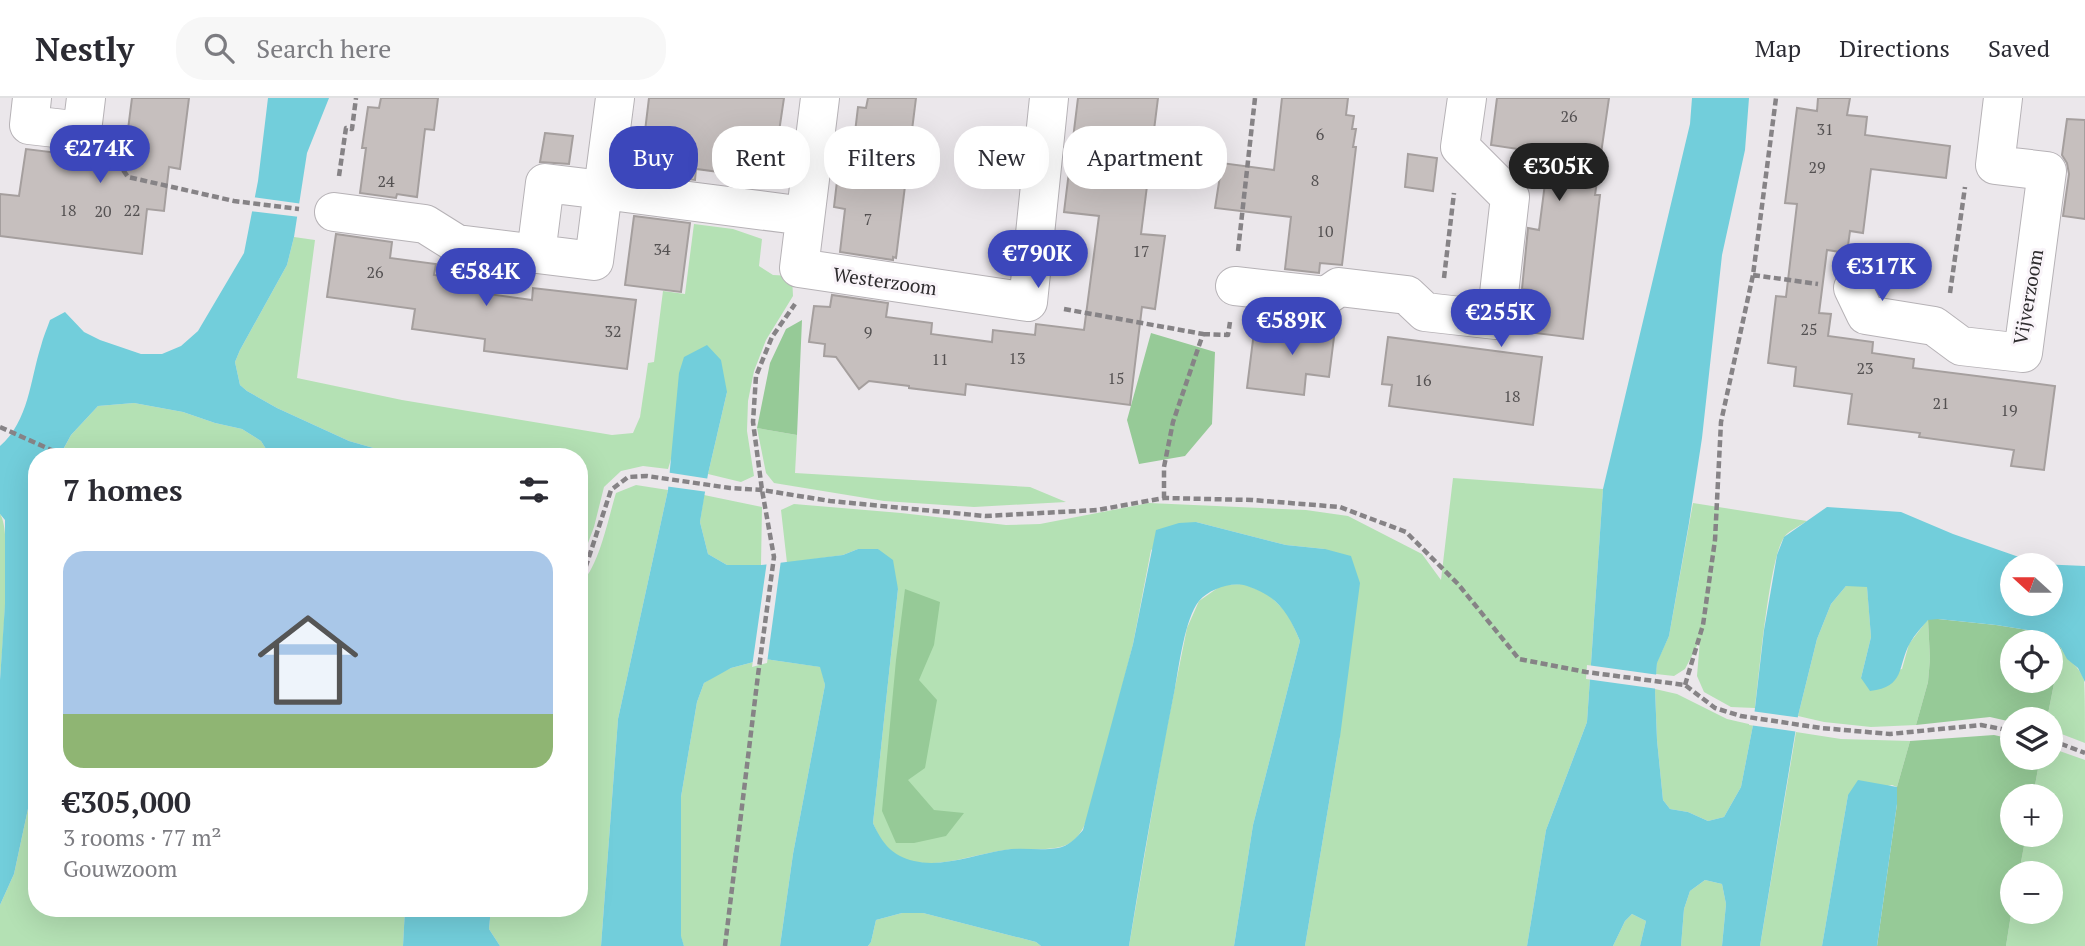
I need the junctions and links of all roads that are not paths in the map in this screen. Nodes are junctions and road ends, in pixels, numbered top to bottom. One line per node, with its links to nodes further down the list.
1 (32, 98): 7 (street)
2 (615, 98): 8 (street)
3 (820, 98): 10 (street)
4 (1049, 98): 10 (street, Westerzoom)
5 (1467, 98): 12 (street)
6 (2003, 98): 13 (street, Vijverzoom)
7 (84, 115)
8 (603, 190): 10 (street); 11 (street); 11 (street)
9 (327, 212): 11 (street)
10 (805, 216)
11 (536, 254)
12 (1235, 286)
13 (1853, 288)

